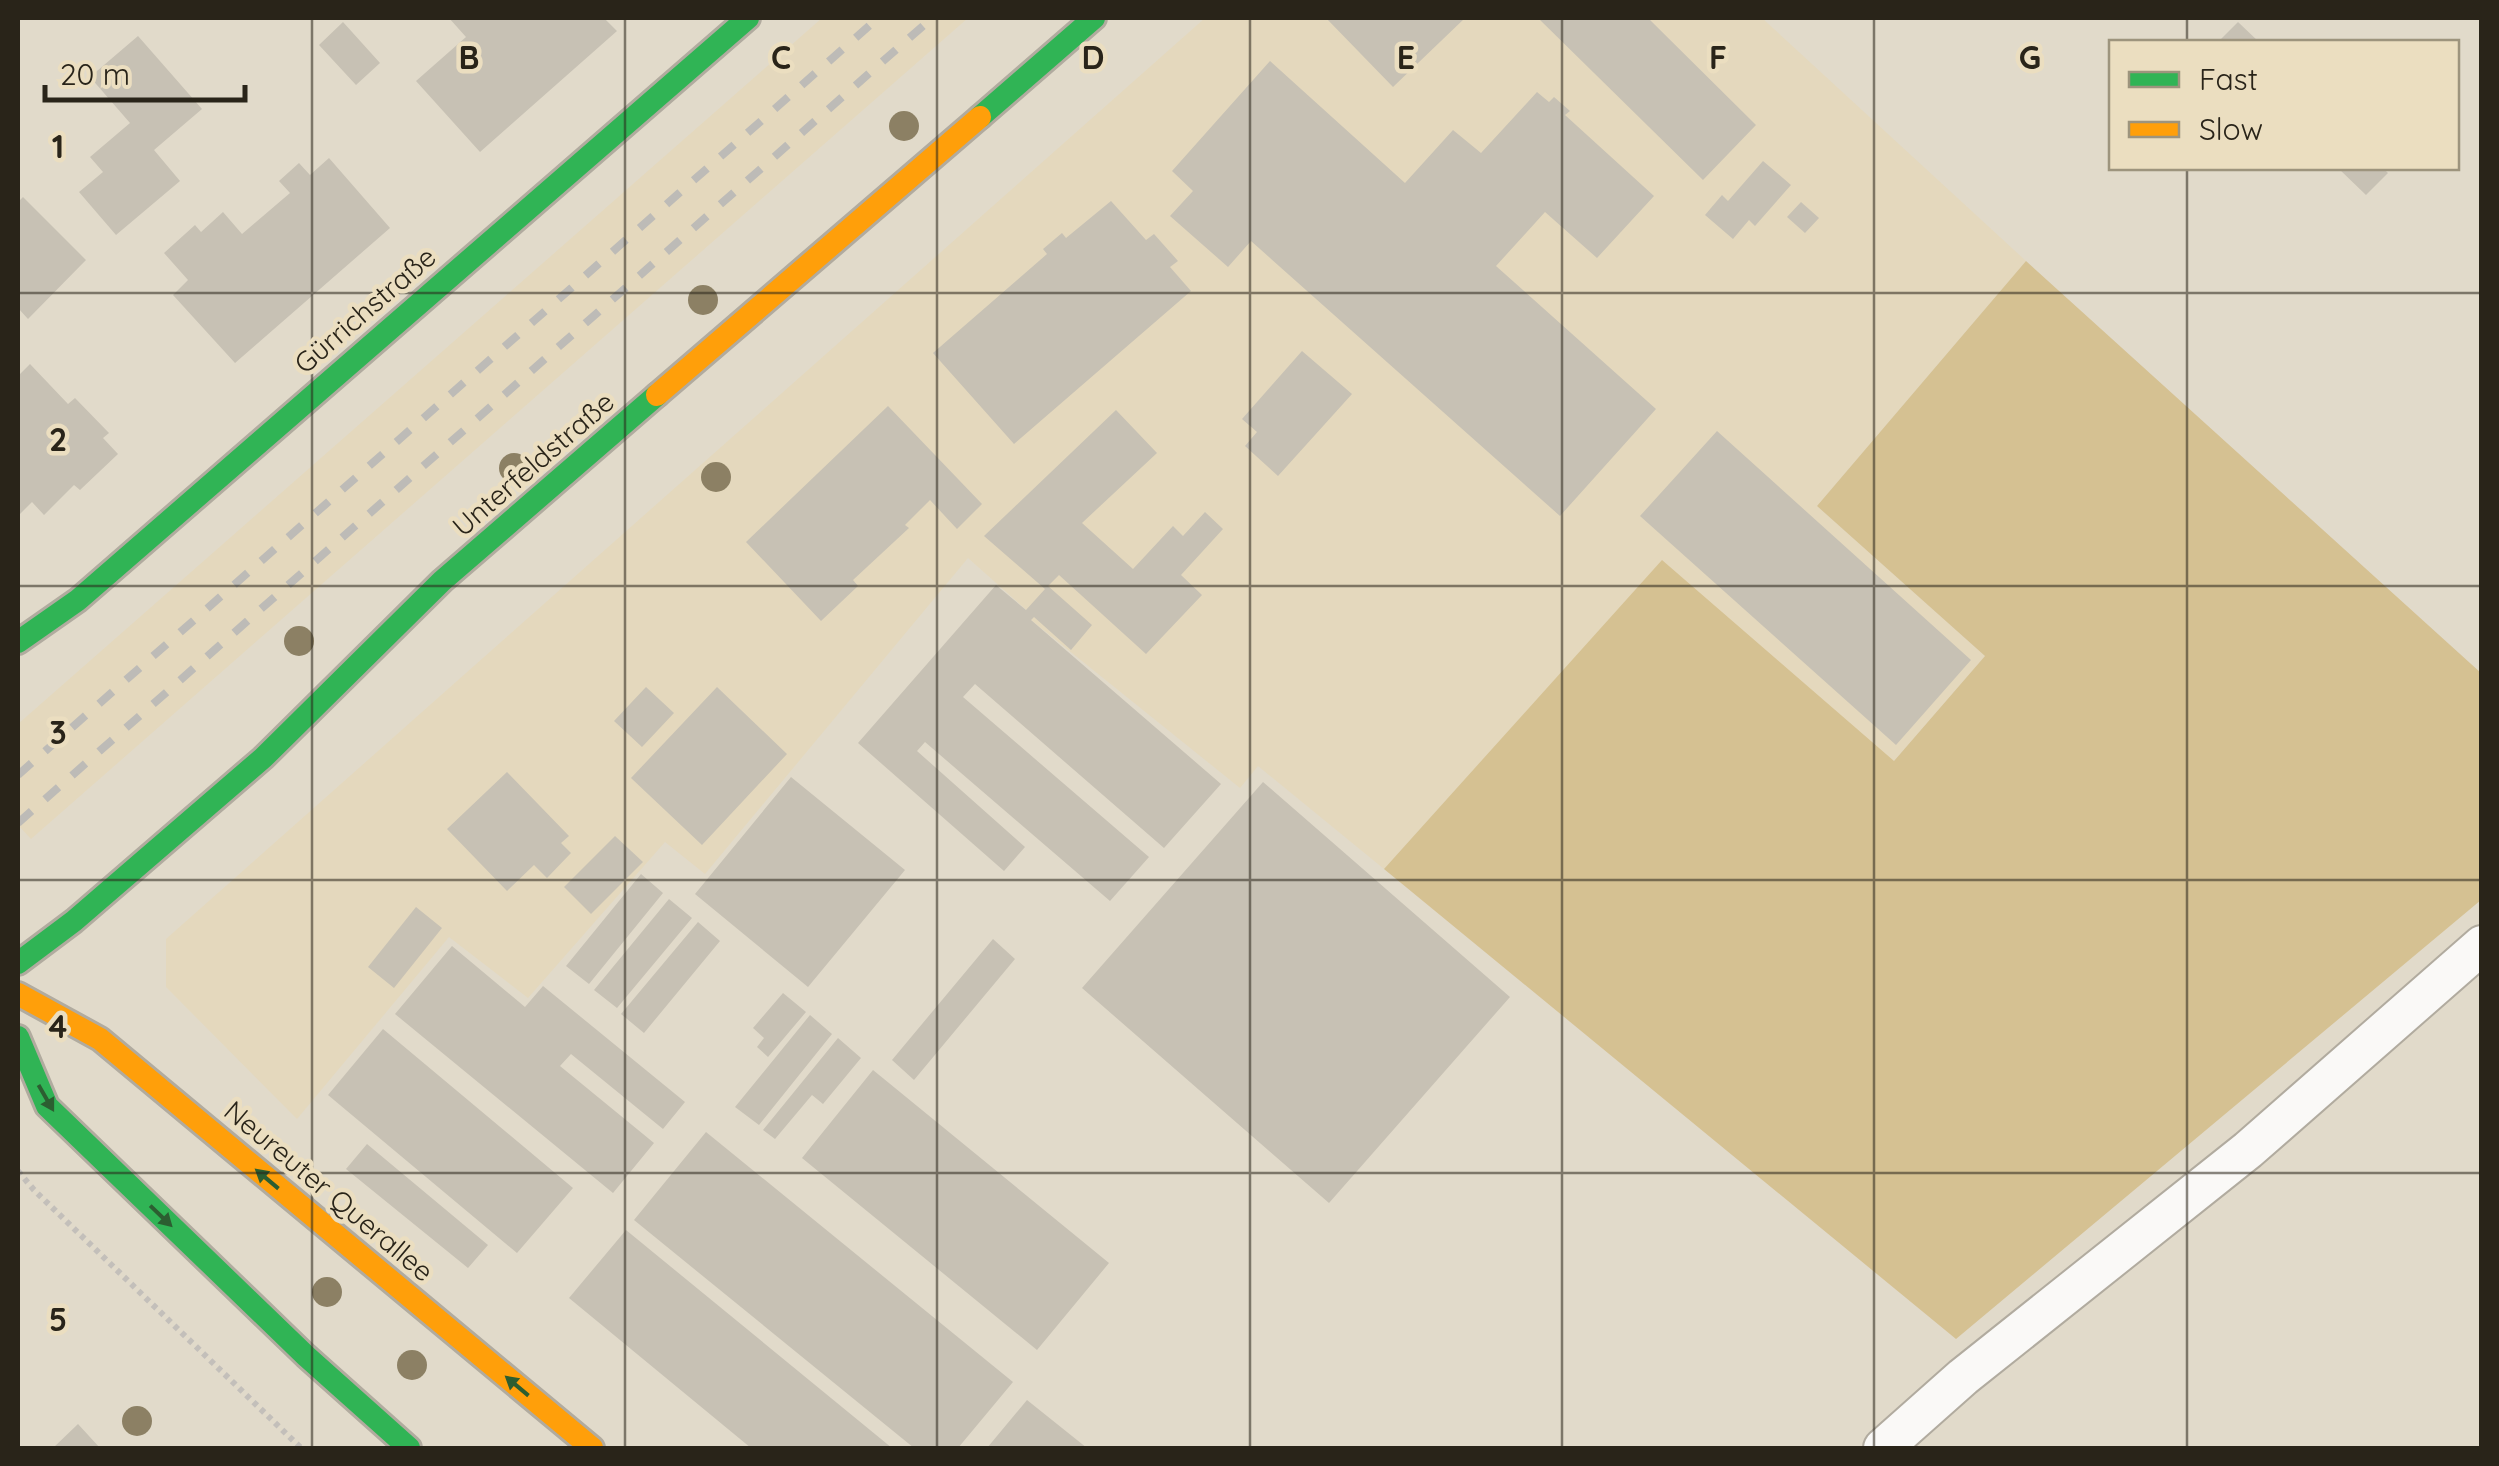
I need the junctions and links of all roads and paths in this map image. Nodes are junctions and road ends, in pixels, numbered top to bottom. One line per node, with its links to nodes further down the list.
1 (748, 18): 3 (street, Gürrichstraße)
2 (1094, 18): 5 (street, Unterfeldstraße)
3 (18, 642)
4 (2482, 945): 12 (lane)
5 (18, 962)
6 (18, 994): 11 (street, Neureuter Querallee, one-way to 6)
7 (18, 1038): 10 (street, one-way to 10)
8 (18, 1171): 9 (path)
9 (301, 1448)
10 (409, 1448)
11 (592, 1448)
12 (1883, 1448)

